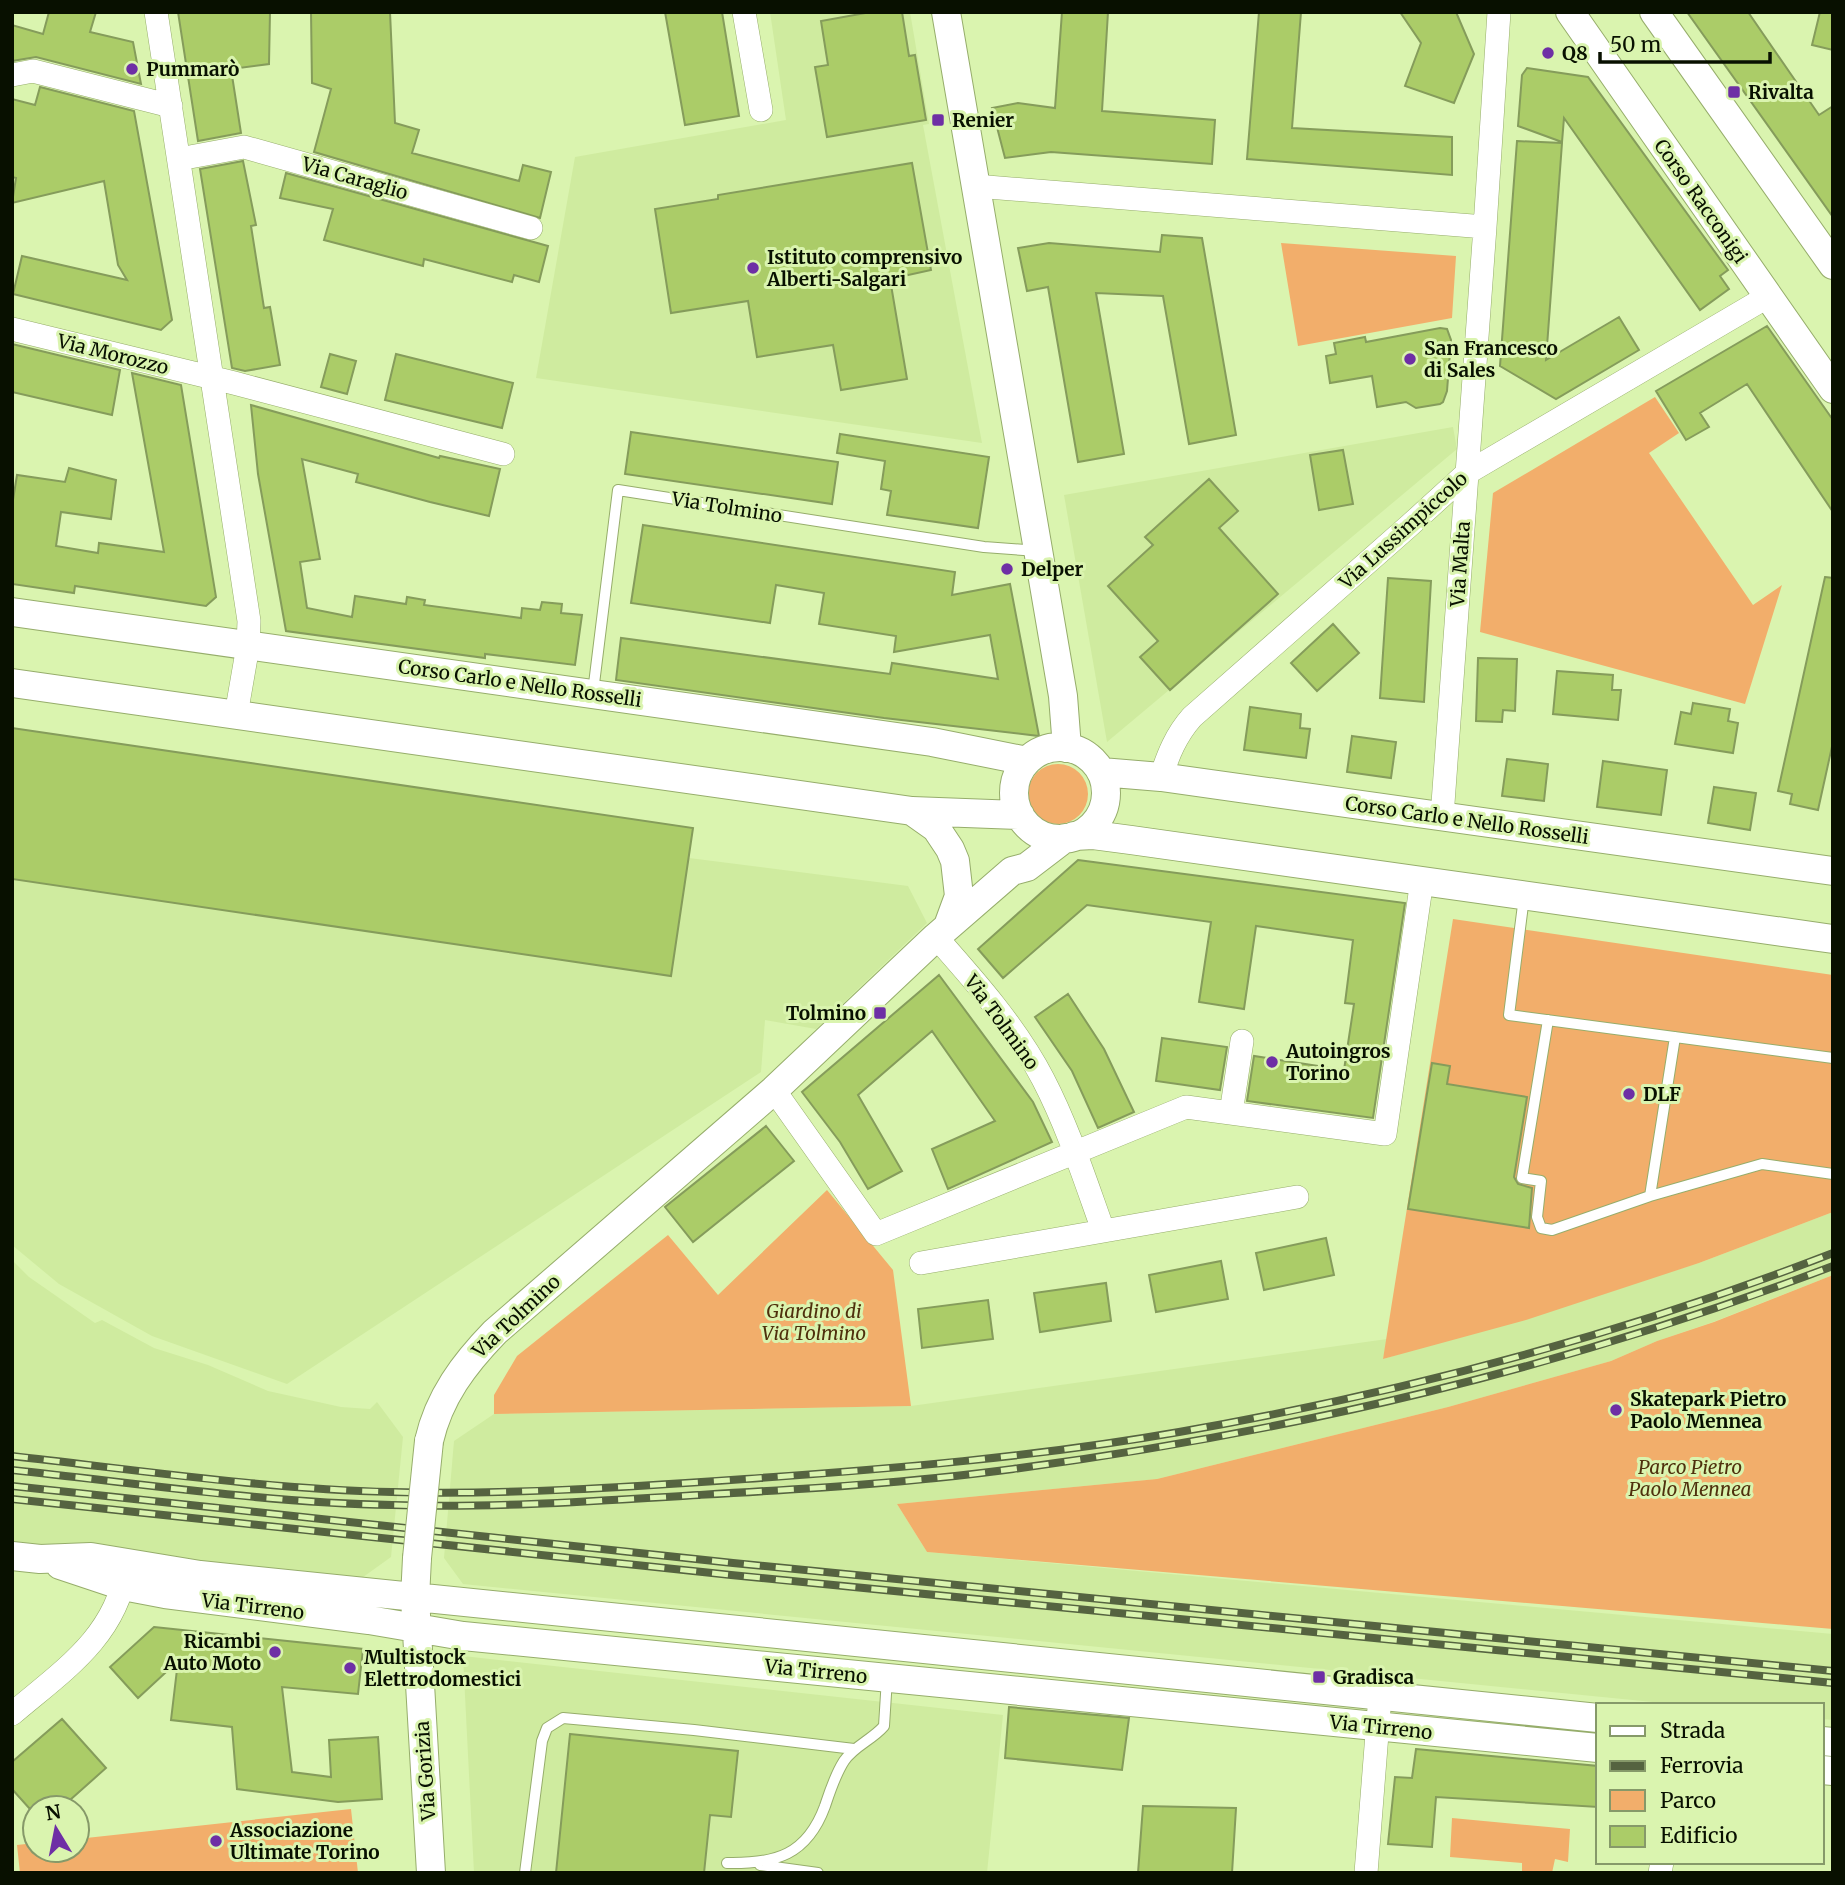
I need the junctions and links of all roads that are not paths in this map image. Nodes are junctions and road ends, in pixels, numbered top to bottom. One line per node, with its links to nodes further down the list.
1 (156, 12): 8 (street)
2 (744, 12): 9 (street)
3 (946, 12): 11 (street)
4 (1499, 12): 12 (street, Via Malta)
5 (1570, 12): 15 (street, Corso Racconigi)
6 (1658, 15): 14 (street)
7 (14, 75): 8 (street)
8 (171, 106): 10 (street)
9 (761, 110)
10 (179, 159): 13 (street, Via Caraglio); 17 (street)
11 (975, 186): 12 (street); 21 (street)
12 (1485, 227): 20 (street, Via Malta)
13 (531, 228)
14 (1833, 265)
15 (1768, 297): 18 (street, Corso Racconigi); 20 (street, Via Lussimpiccolo)
16 (12, 329): 17 (street, Via Morozzo)
17 (213, 378): 19 (street); 23 (street)
18 (1833, 389)
19 (503, 454)
20 (1467, 472): 30 (street, Via Lussimpiccolo); 32 (street, Via Malta)
21 (1038, 551): 25 (lane, Via Tolmino); 27 (street)
22 (12, 612): 23 (street, Corso Carlo e Nello Rosselli)
23 (248, 646): 25 (street, Corso Carlo e Nello Rosselli); 26 (street)
24 (12, 684): 26 (street)
25 (593, 693): 28 (street, Corso Carlo e Nello Rosselli)
26 (236, 715): 31 (street)
27 (1067, 747): 28 (street); 29 (street)
28 (1027, 761): 33 (street)
29 (1101, 772): 30 (street, Corso Carlo e Nello Rosselli); 34 (street)
30 (1161, 777): 32 (street, Corso Carlo e Nello Rosselli)
31 (912, 811): 33 (street); 39 (street)
32 (1442, 817): 35 (street, Corso Carlo e Nello Rosselli)
33 (1022, 818): 34 (street); 36 (street)
34 (1069, 837): 36 (street, Via Tolmino); 37 (street)
35 (1832, 868)
36 (1012, 871): 39 (street, Via Tolmino)
37 (1422, 880): 38 (street); 46 (street)
38 (1524, 894): 40 (street); 41 (lane)
39 (942, 931): 45 (street, Via Tolmino); 47 (street, Via Tolmino)
40 (1833, 939)
41 (1548, 1020): 42 (lane); 49 (lane)
42 (1675, 1037): 44 (lane); 49 (lane)
43 (1242, 1041): 46 (street)
44 (1833, 1058)
45 (775, 1090): 47 (street); 55 (street, Via Tolmino, bridge)
46 (1231, 1113): 47 (street)
47 (1075, 1152): 51 (street, Via Tolmino)
48 (1833, 1174): 49 (lane)
49 (1650, 1196)
50 (1297, 1197): 51 (street)
51 (1103, 1230): 52 (street)
52 (920, 1263)
53 (12, 1556): 54 (street, Via Tirreno)
54 (125, 1574): 55 (street, Via Tirreno); 56 (street, Via Tirreno); 59 (street)
55 (415, 1598): 56 (street, Via Tolmino); 58 (street, Via Tirreno)
56 (417, 1628): 57 (street, Via Tirreno); 66 (street, Via Gorizia)
57 (887, 1678): 61 (street, Via Tirreno); 63 (lane)
58 (1380, 1696): 60 (street, Via Tirreno); 61 (street)
59 (12, 1714)
60 (1596, 1718)
61 (1377, 1727): 62 (street, Via Tirreno); 69 (street)
62 (1596, 1748)
63 (854, 1749): 65 (lane); 67 (lane)
64 (727, 1863): 65 (lane)
65 (750, 1864): 68 (lane)
66 (431, 1873)
67 (525, 1873)
68 (818, 1873)
69 (1366, 1873)

